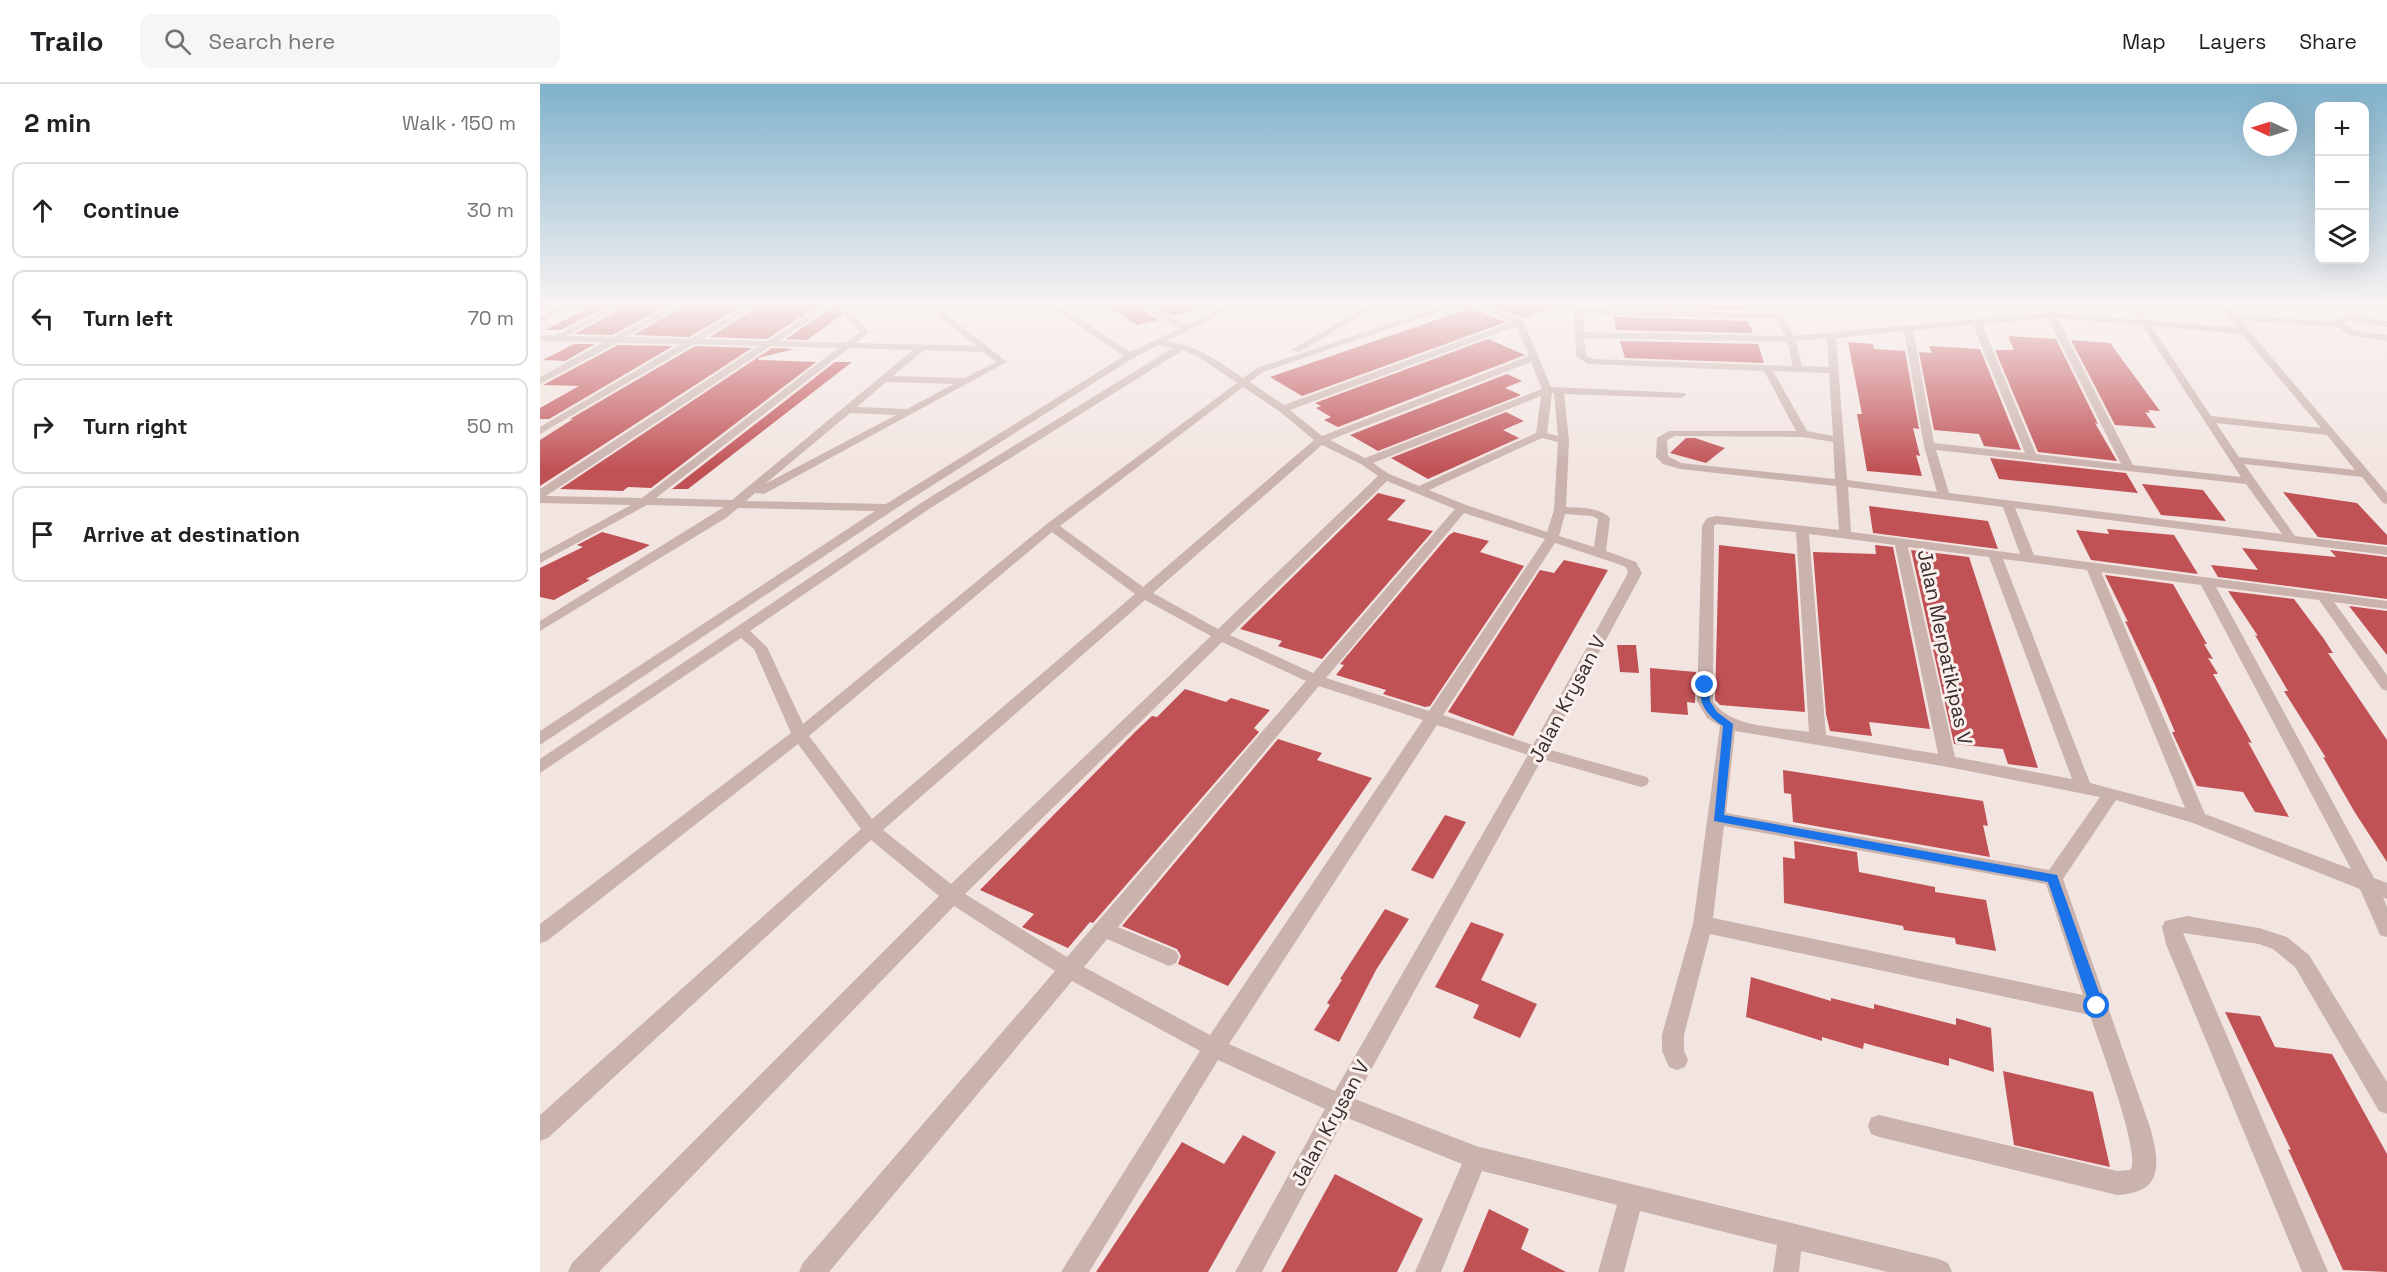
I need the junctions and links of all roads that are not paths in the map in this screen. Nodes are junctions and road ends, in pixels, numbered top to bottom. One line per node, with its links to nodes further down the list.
1 (578, 359): 28 (street)
2 (661, 359): 38 (street)
3 (744, 359): 56 (street)
4 (830, 359): 58 (street)
5 (907, 359): 27 (street)
6 (999, 359): 29 (street)
7 (1125, 359): 61 (street)
8 (1160, 359): 60 (street)
9 (1209, 359): 30 (street, Jalan Krysan V)
10 (1279, 359): 25 (street)
11 (1292, 359): 25 (street)
12 (1418, 359): 34 (street)
13 (1529, 359): 42 (street)
14 (1534, 359): 31 (street)
15 (1585, 359): 23 (street)
16 (1796, 359): 24 (street)
17 (1833, 359): 26 (street)
18 (1914, 359): 45 (street)
19 (1992, 359): 46 (street)
20 (2073, 359): 49 (street)
21 (2169, 359): 37 (street)
22 (2266, 359): 39 (street)
23 (1767, 368): 24 (street); 40 (street)
24 (1798, 368): 26 (street)
25 (1260, 370): 30 (street)
26 (1834, 370): 44 (street)
27 (883, 379): 29 (street); 35 (street)
28 (540, 381)
29 (968, 381): 36 (street)
30 (1245, 383): 34 (street, Jalan Krysan V); 65 (street)
31 (1547, 390): 32 (street); 41 (street); 48 (street)
32 (1559, 390): 33 (street); 43 (street)
33 (1681, 395)
34 (1283, 409): 42 (street, Jalan Krysan V)
35 (846, 410): 36 (street); 59 (street)
36 (911, 412): 59 (street)
37 (2207, 419): 39 (street); 47 (street)
38 (540, 431)
39 (2328, 432): 50 (street)
40 (1803, 434): 44 (street); 53 (street)
41 (1541, 435): 43 (street); 54 (street)
42 (1321, 440): 48 (street, Jalan Krysan V); 78 (street)
43 (1564, 440): 64 (street)
44 (1838, 440): 53 (street)
45 (1929, 446): 46 (street); 55 (street)
46 (2031, 455): 49 (street)
47 (2235, 460): 50 (street); 52 (street)
48 (1365, 462): 51 (street, Jalan Krysan V)
49 (2128, 466): 52 (street)
50 (2365, 474): 57 (street)
51 (1385, 476): 54 (street, Jalan Krysan V); 83 (street)
52 (2249, 481): 69 (street)
53 (1840, 483): 55 (street); 67 (street)
54 (1419, 490): 63 (street, Jalan Krysan V)
55 (1944, 495): 62 (street)
56 (540, 496): 58 (street)
57 (2387, 500)
58 (643, 503): 59 (street); 74 (street)
59 (736, 504): 61 (street); 81 (street)
60 (928, 504): 61 (street); 82 (street)
61 (893, 505): 89 (street)
62 (2008, 505): 69 (street); 75 (street)
63 (1462, 508): 68 (street, Jalan Krysan V); 84 (street)
64 (1560, 510): 68 (street); 72 (street)
65 (1052, 526): 78 (street); 88 (street)
66 (1802, 529): 67 (street); 87 (street); 90 (street)
67 (1845, 534): 70 (street)
68 (1552, 538): 72 (street, Jalan Krysan V); 86 (street)
69 (2292, 540): 71 (street)
70 (1901, 542): 73 (street); 92 (street, Jalan Merpatikipas V)
71 (2387, 551)
72 (1599, 554): 91 (street, Jalan Krysan V)
73 (1995, 555): 75 (street); 95 (street)
74 (540, 559)
75 (2029, 559): 76 (street)
76 (2093, 568): 77 (street); 98 (street)
77 (2207, 583): 79 (street); 101 (street)
78 (1144, 594): 83 (street); 99 (street)
79 (2324, 598): 80 (street); 85 (street)
80 (2387, 605)
81 (540, 627)
82 (743, 632): 88 (street); 93 (street)
83 (1219, 635): 84 (street); 103 (street)
84 (1317, 680): 86 (street); 105 (street)
85 (2387, 686)
86 (1434, 718): 91 (street); 111 (street)
87 (1728, 724): 90 (street); 97 (street)
88 (800, 735): 99 (street); 107 (street)
89 (540, 739)
90 (1818, 739): 92 (street)
91 (1538, 752): 94 (street); 114 (street, Jalan Krysan V)
92 (1948, 761): 95 (street)
93 (540, 767)
94 (1641, 781)
95 (2084, 786): 96 (street)
96 (2112, 793): 98 (street); 100 (street)
97 (1718, 818): 100 (street); 104 (street)
98 (2198, 818): 101 (street)
99 (871, 830): 103 (street); 116 (street)
100 (2053, 878): 110 (street)
101 (2367, 882): 102 (street); 106 (street)
102 (2387, 891)
103 (952, 895): 109 (street); 120 (street)
104 (1703, 924): 110 (street); 112 (street)
105 (1103, 929): 108 (street); 109 (street)
106 (2387, 929)
107 (540, 935)
108 (1169, 957)
109 (1069, 969): 111 (street); 121 (street)
110 (2097, 1006): 115 (street)
111 (1214, 1048): 114 (street); 122 (street)
112 (1677, 1060)
113 (2387, 1103): 128 (street)
114 (1339, 1104): 117 (street); 123 (street, Jalan Krysan V)
115 (1879, 1126)
116 (540, 1130)
117 (1476, 1158): 118 (street); 124 (street)
118 (1632, 1196): 119 (street); 125 (street)
119 (1791, 1234): 126 (street); 127 (street)
120 (580, 1272)
121 (812, 1272)
122 (1074, 1272)
123 (1248, 1272)
124 (1428, 1272)
125 (1611, 1272)
126 (1786, 1272)
127 (1939, 1272)
128 (2314, 1272)

